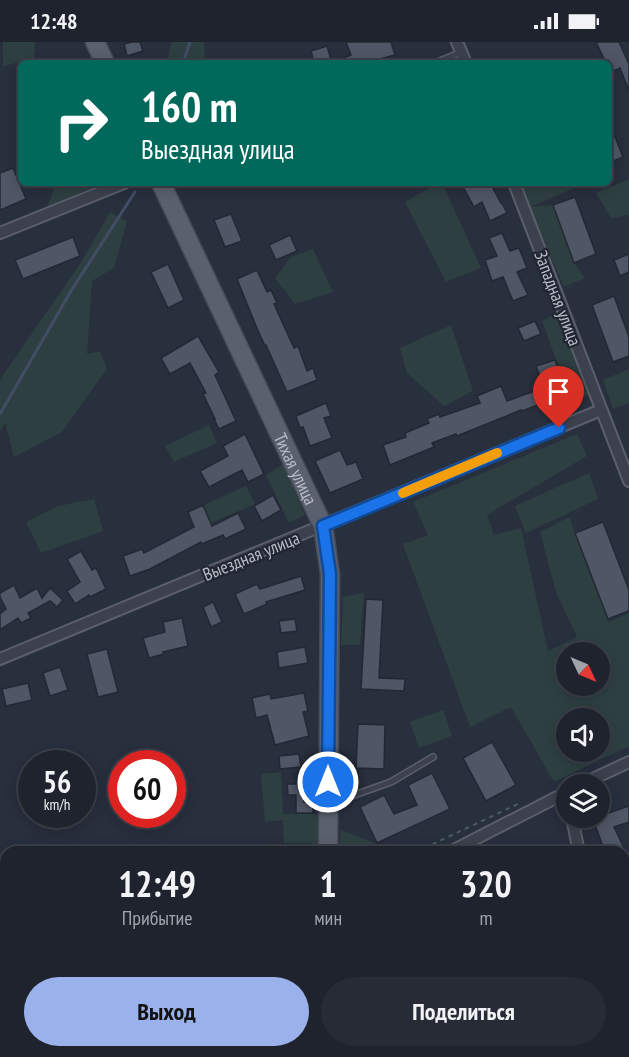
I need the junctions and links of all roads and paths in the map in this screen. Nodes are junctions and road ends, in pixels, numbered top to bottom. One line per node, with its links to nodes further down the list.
1 (95, 42): 3 (main road)
2 (462, 52): 4 (lane)
3 (104, 60)
4 (442, 60)
5 (117, 186): 8 (street)
6 (162, 186): 11 (main road, Тихая улица)
7 (515, 186): 9 (street, Западная улица)
8 (0, 233)
9 (602, 410): 10 (street, Западная улица); 11 (street, Выездная улица)
10 (629, 481)
11 (323, 526): 12 (street, Выездная улица); 17 (main road, Тихая улица)
12 (0, 659)
13 (433, 757): 17 (lane)
14 (629, 762): 15 (street)
15 (603, 774)
16 (556, 799): 20 (street)
17 (328, 805): 19 (main road, Тихая улица)
18 (574, 828): 21 (street)
19 (328, 846)
20 (462, 846)
21 (578, 846)

